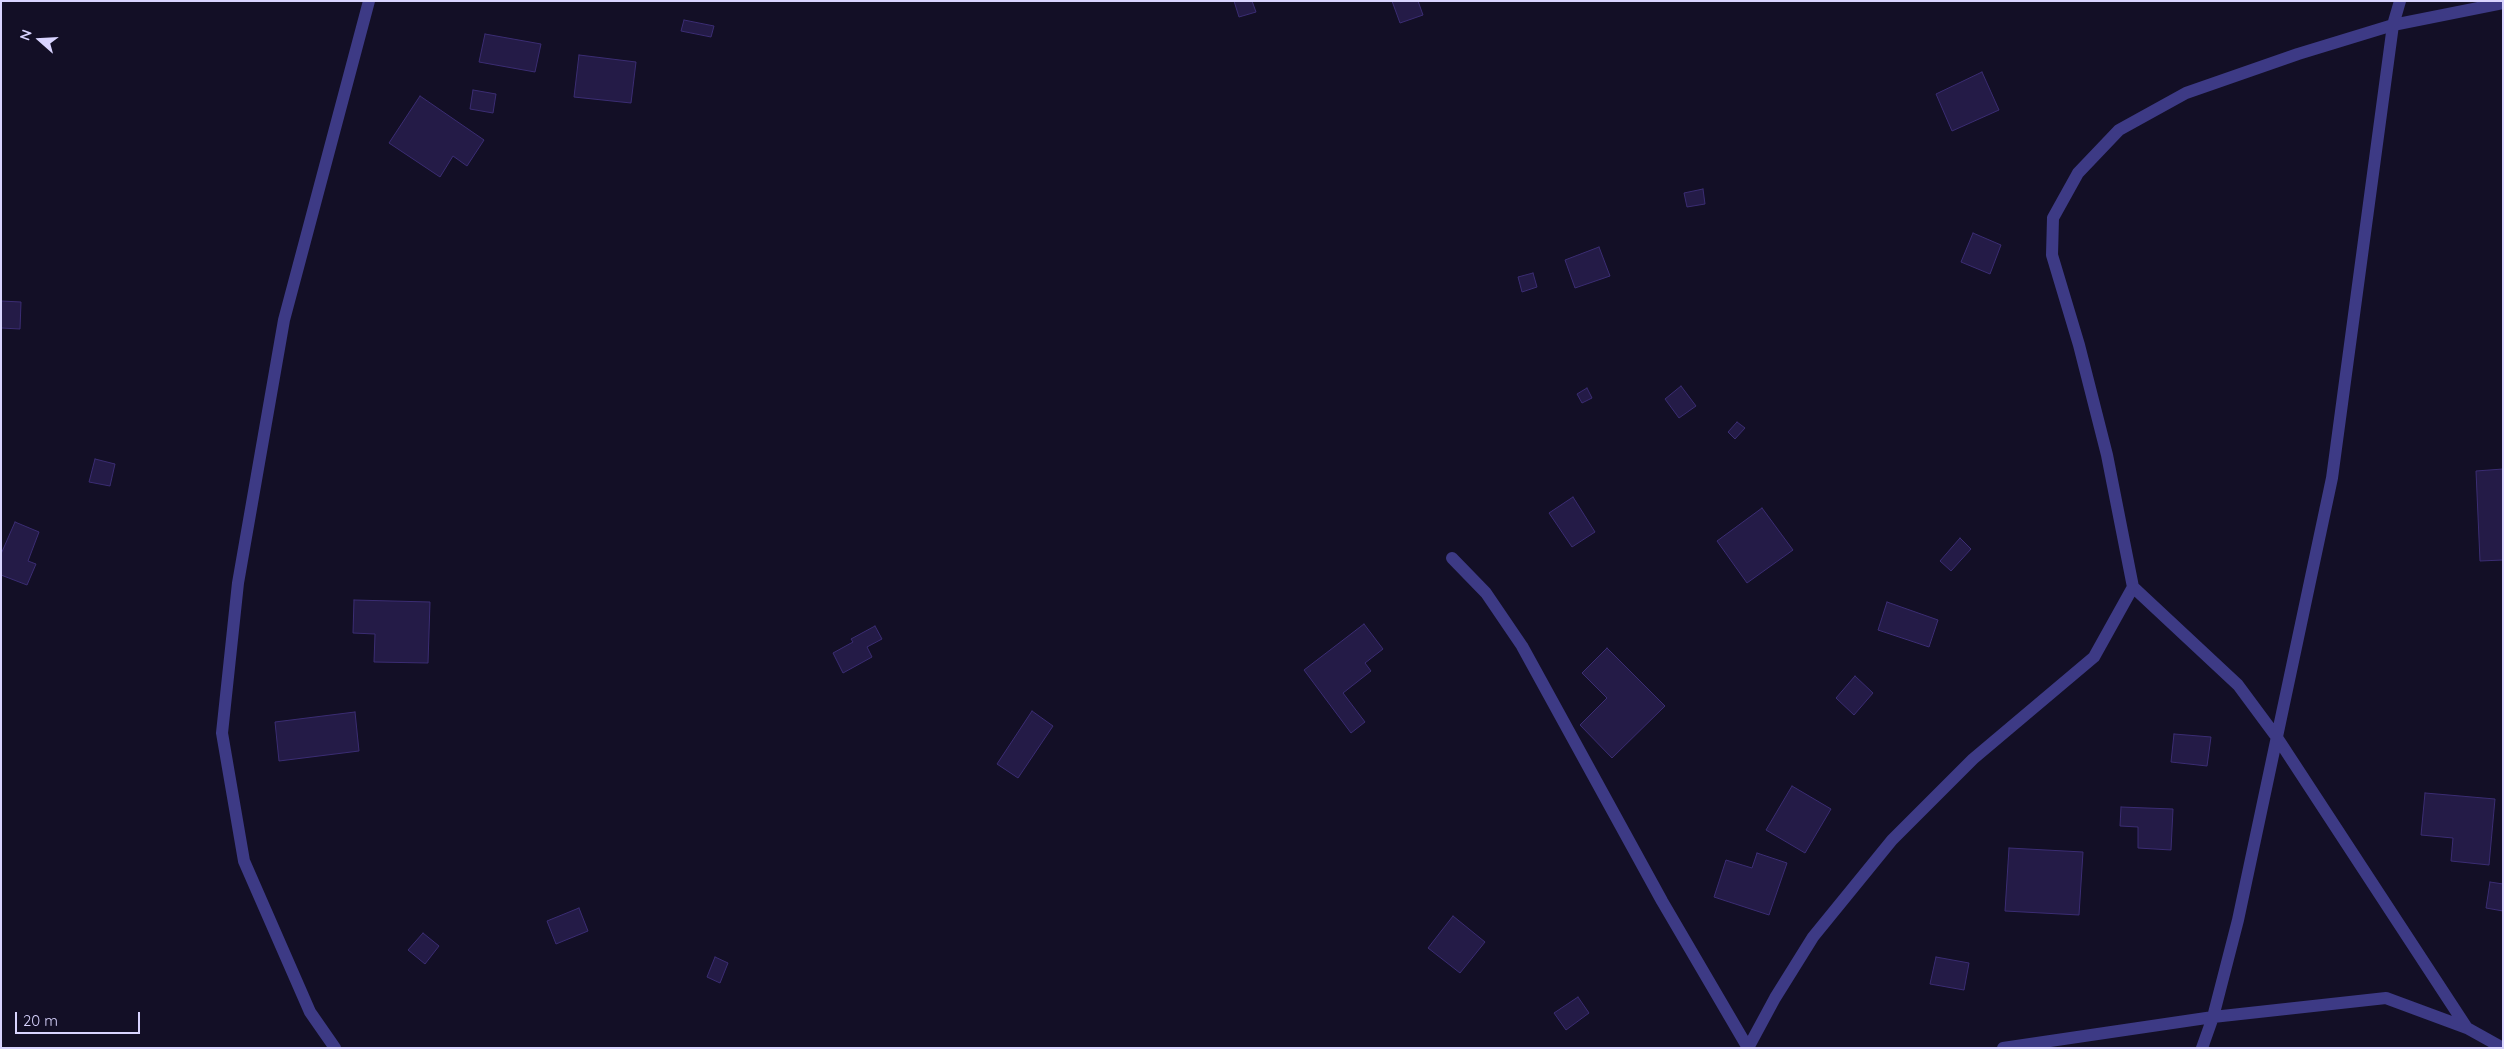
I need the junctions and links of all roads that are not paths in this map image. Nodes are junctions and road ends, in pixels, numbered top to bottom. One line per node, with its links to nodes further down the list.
1 (369, 1): 10 (street)
2 (2400, 1): 4 (street)
3 (2503, 3): 4 (street)
4 (2392, 25): 6 (street); 7 (street)
5 (1452, 558): 11 (street)
6 (2133, 587): 7 (street); 11 (street)
7 (2278, 739): 8 (street); 9 (street)
8 (2213, 1016): 9 (street); 12 (street); 13 (street)
9 (2467, 1028): 14 (street)
10 (335, 1048)
11 (1748, 1048)
12 (2003, 1048)
13 (2202, 1048)
14 (2503, 1048)

